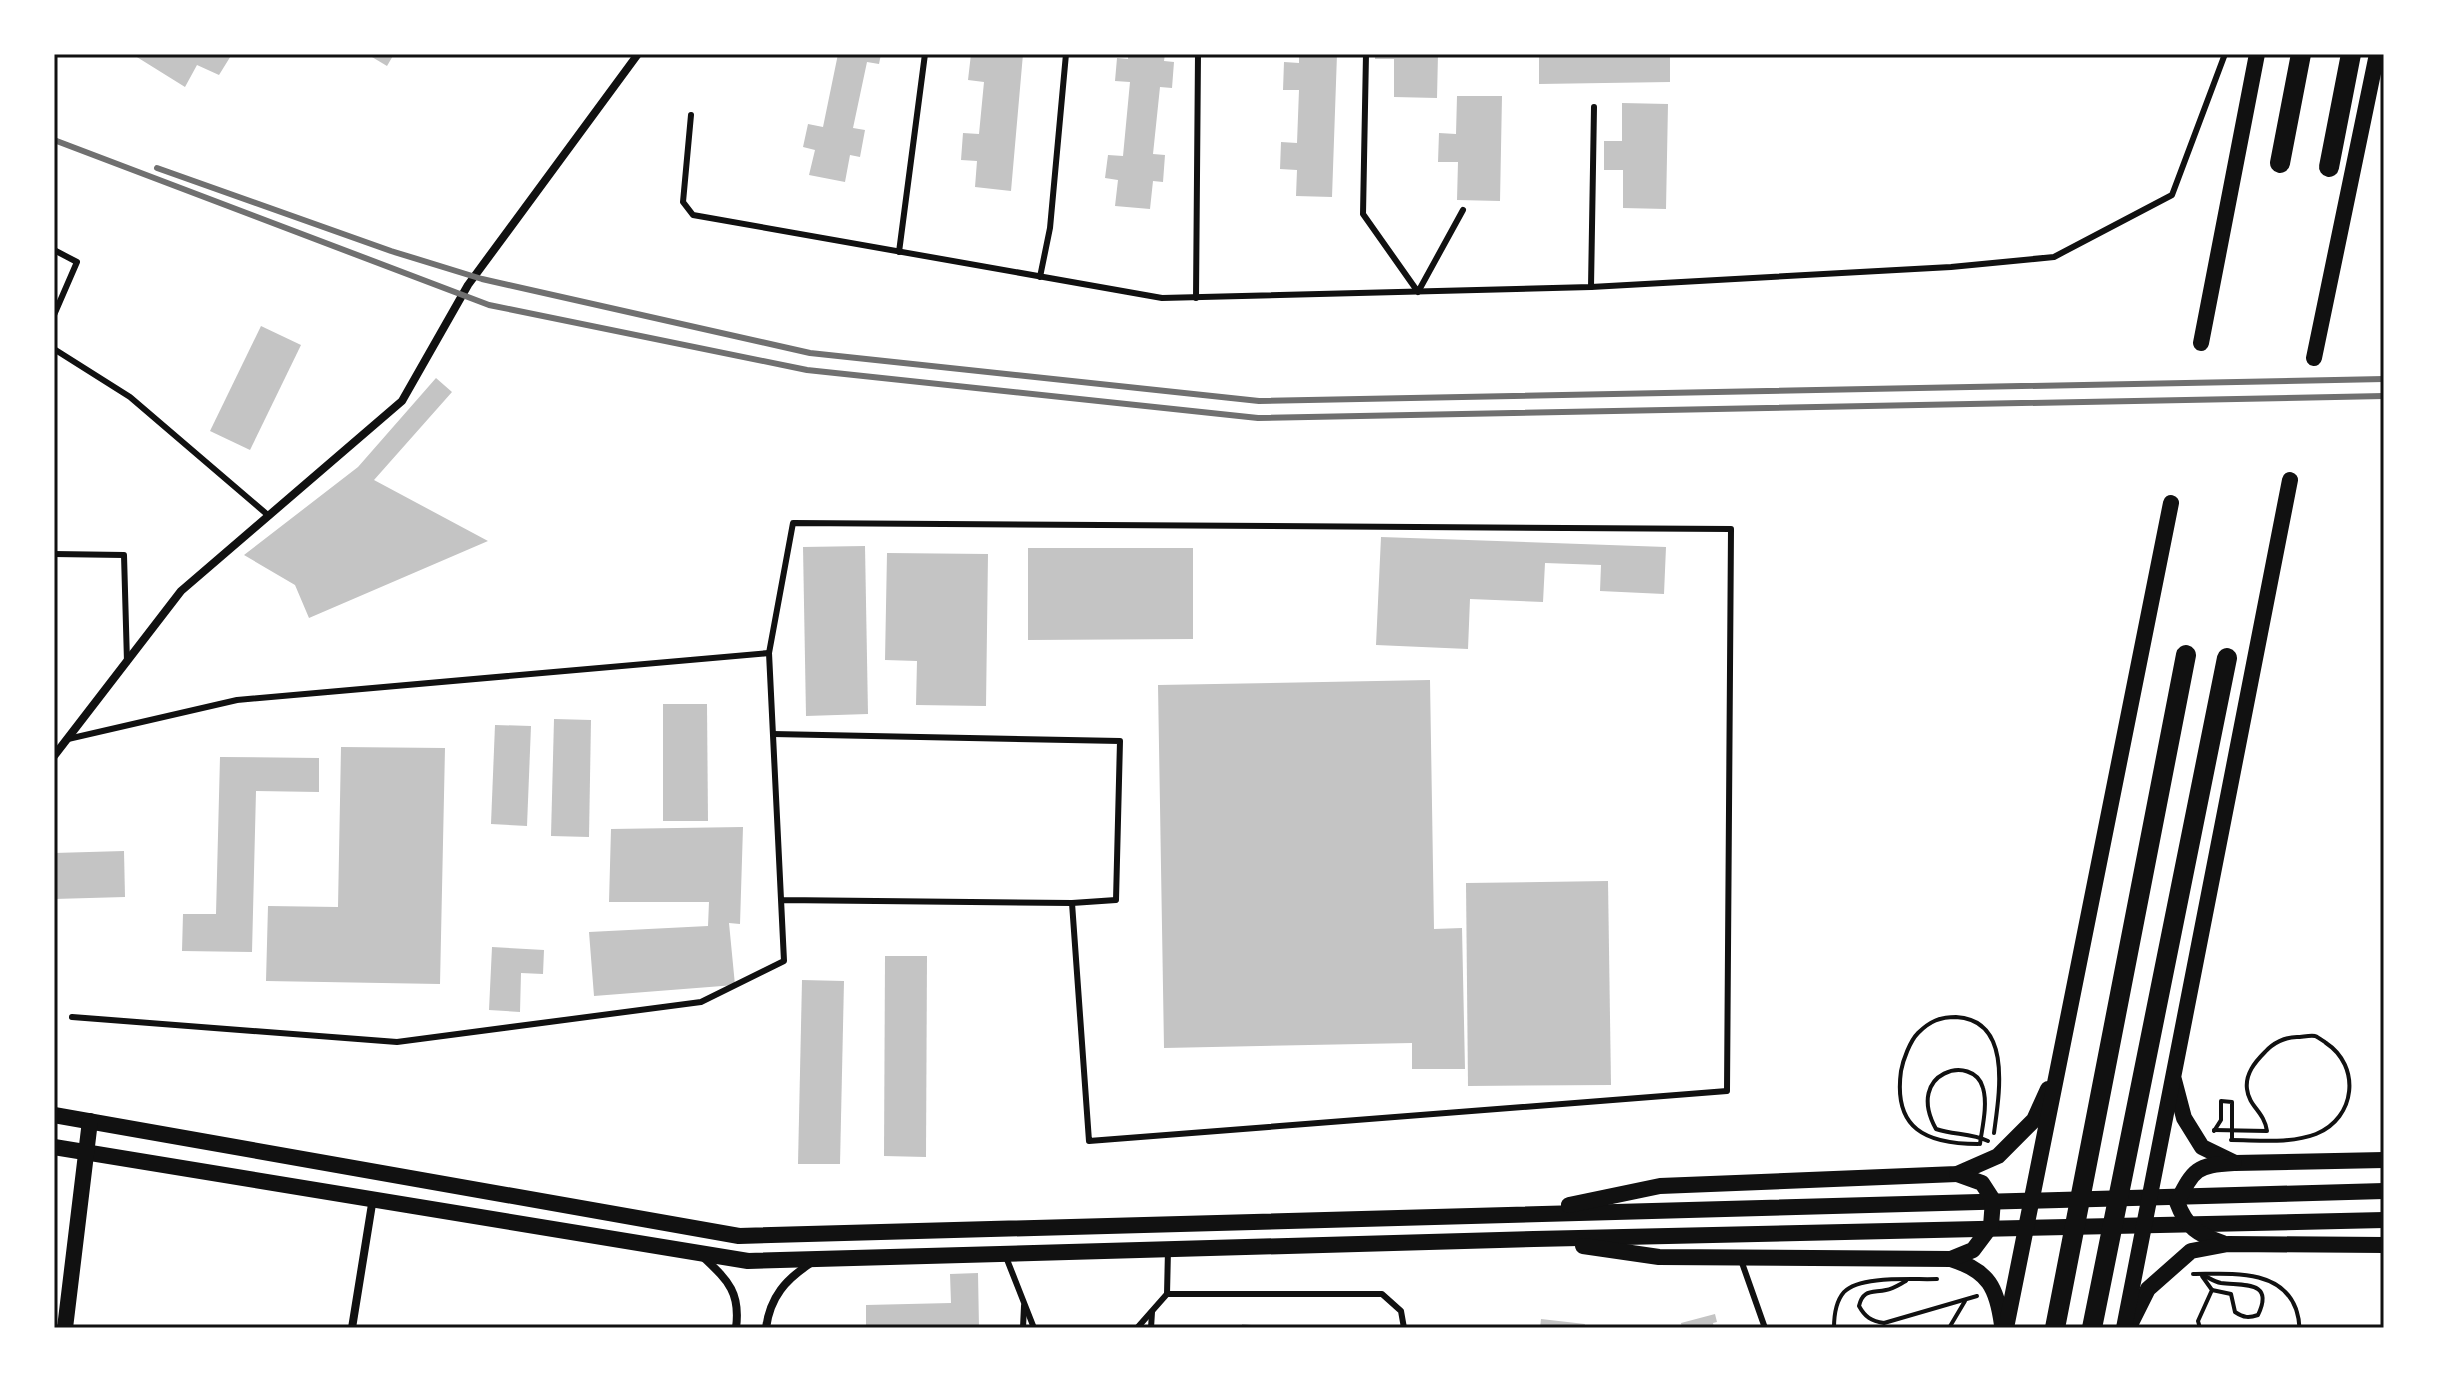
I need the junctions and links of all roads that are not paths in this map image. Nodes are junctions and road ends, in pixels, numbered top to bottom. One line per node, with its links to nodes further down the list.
1 (638, 54): 28 (street)
2 (925, 54): 17 (lane)
3 (1066, 54): 18 (lane)
4 (1198, 54): 21 (lane)
5 (1366, 54): 20 (lane)
6 (2225, 54): 19 (lane)
7 (2257, 54): 23 (main road)
8 (2301, 54): 13 (highway)
9 (2351, 54): 14 (highway)
10 (2377, 54): 25 (main road)
11 (1594, 107): 19 (lane)
12 (691, 115): 17 (lane)
13 (2280, 163)
14 (2329, 167)
15 (1463, 210): 20 (lane)
16 (54, 250): 22 (lane)
17 (899, 252): 18 (lane)
18 (1040, 277): 21 (lane)
19 (1591, 287): 20 (lane)
20 (1418, 292): 21 (lane)
21 (1196, 298)
22 (54, 315)
23 (2201, 343)
24 (54, 349): 28 (lane)
25 (2314, 358)
26 (2290, 480): 41 (main road)
27 (2171, 503): 40 (main road)
28 (269, 516): 33 (street)
29 (54, 554): 33 (lane)
30 (769, 653): 34 (lane); 35 (lane); 38 (lane)
31 (2186, 655): 76 (highway)
32 (2227, 658): 77 (highway)
33 (127, 662): 35 (street)
34 (773, 734): 37 (lane); 38 (lane)
35 (68, 739): 36 (street)
36 (54, 756)
37 (781, 900): 38 (lane); 39 (lane)
38 (1072, 903)
39 (72, 1017)
40 (2061, 1062): 48 (main road); 75 (main road)
41 (2173, 1074): 47 (main road); 78 (main road)
42 (54, 1115): 43 (main road)
43 (90, 1121): 45 (main road); 51 (main road)
44 (54, 1147): 45 (main road)
45 (87, 1152): 50 (main road); 65 (main road)
46 (2384, 1160): 47 (main road)
47 (2235, 1163): 54 (main road)
48 (1957, 1174): 51 (main road); 61 (main road)
49 (2384, 1191): 51 (main road)
50 (373, 1197): 57 (main road); 66 (street)
51 (1528, 1213)
52 (2384, 1220): 53 (main road)
53 (1534, 1239): 56 (main road); 59 (main road)
54 (2228, 1244): 55 (main road); 78 (main road)
55 (2384, 1245)
56 (1168, 1249): 58 (main road); 62 (lane)
57 (698, 1252): 60 (main road); 67 (street)
58 (1005, 1253): 60 (main road); 63 (lane)
59 (1740, 1258): 61 (main road); 74 (lane)
60 (818, 1259): 68 (street)
61 (1951, 1259): 75 (main road)
62 (1167, 1294): 64 (lane); 73 (lane)
63 (1024, 1303): 69 (lane); 70 (lane)
64 (1152, 1312): 71 (lane); 72 (lane)
65 (62, 1318)
66 (352, 1328)
67 (736, 1328)
68 (766, 1328)
69 (1023, 1328)
70 (1034, 1328)
71 (1137, 1328)
72 (1151, 1328)
73 (1404, 1328)
74 (1765, 1328)
75 (2004, 1328)
76 (2055, 1328)
77 (2092, 1328)
78 (2127, 1328)

